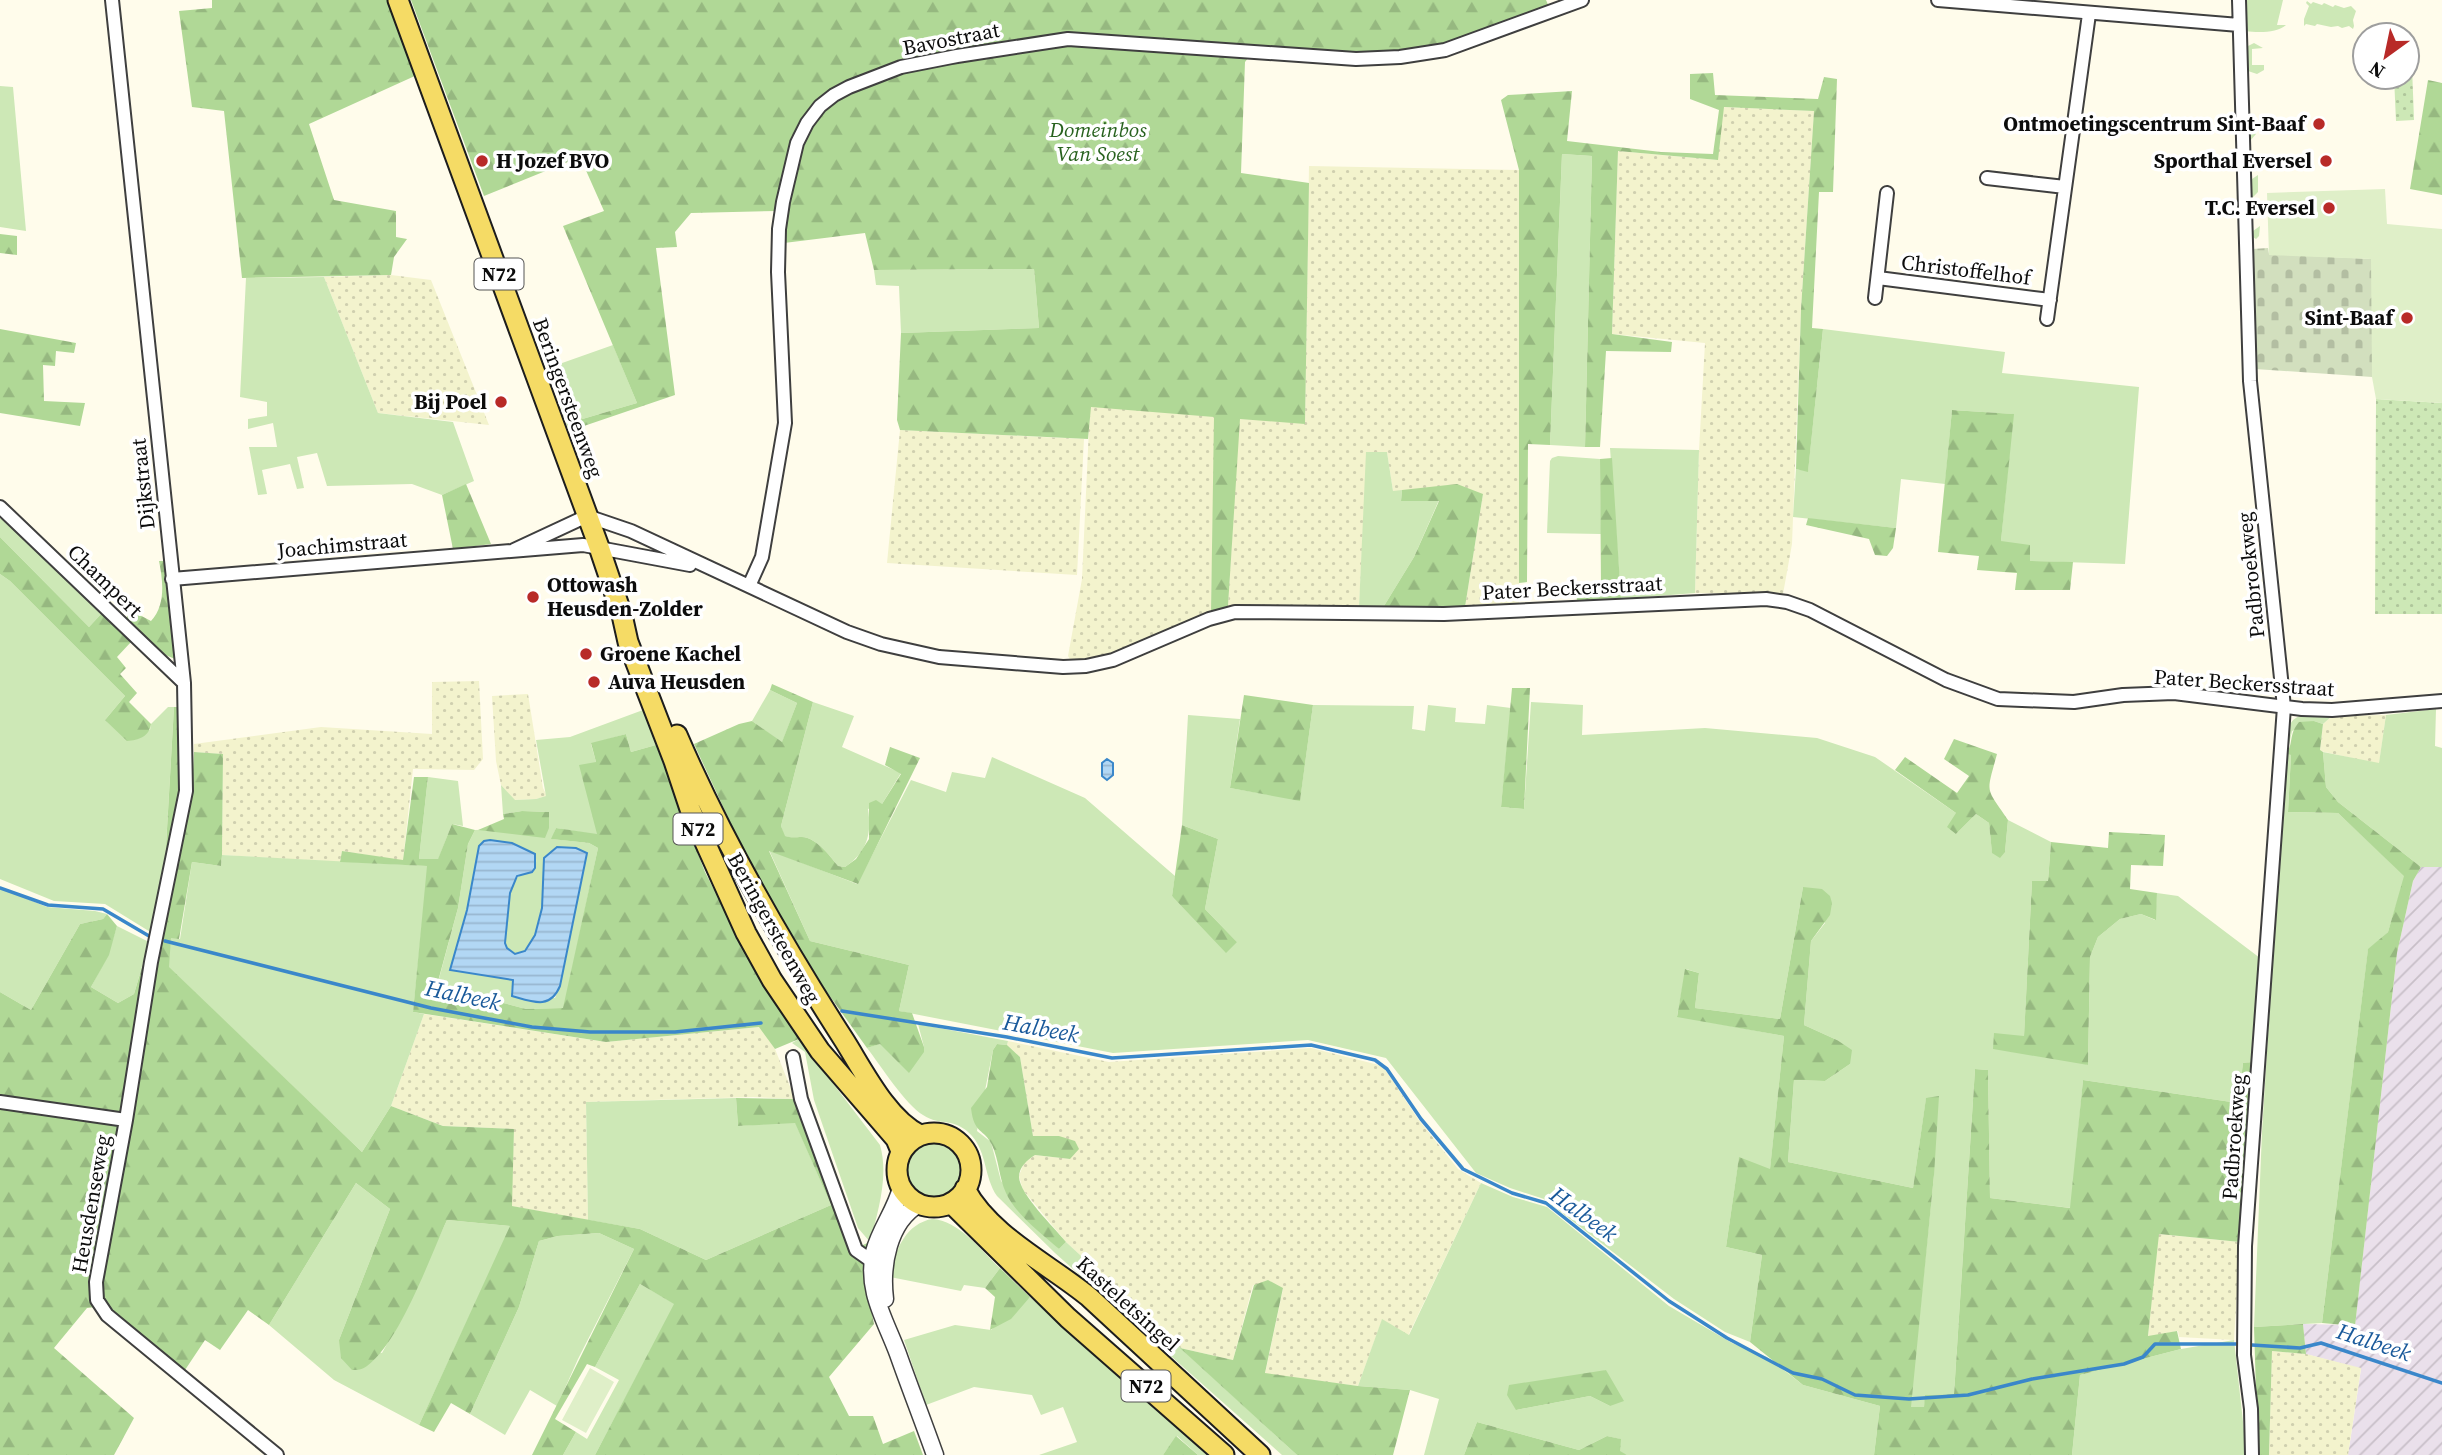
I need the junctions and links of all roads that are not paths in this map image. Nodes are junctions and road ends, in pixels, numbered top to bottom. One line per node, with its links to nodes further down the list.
1 (112, 0): 20 (street, Dijkstraat)
2 (398, 0): 16 (main road, Beringersteenweg / N72)
3 (1582, 0): 21 (street, Bavostraat)
4 (1938, 0): 6 (street)
5 (2239, 0): 7 (street, Padbroekweg)
6 (2089, 14): 7 (street); 9 (street, Christoffelhof)
7 (2239, 25): 25 (street, Padbroekweg)
8 (1987, 178): 9 (street)
9 (2065, 187): 13 (street, Christoffelhof)
10 (1887, 192): 11 (street, Christoffelhof)
11 (1878, 278): 12 (street, Christoffelhof); 13 (street, Christoffelhof)
12 (1875, 298)
13 (2050, 300): 14 (street, Christoffelhof)
14 (2047, 320)
15 (0, 507): 23 (street, Champert)
16 (587, 516): 17 (main road, Beringersteenweg / N72); 18 (street, Joachimstraat); 19 (street, Pater Beckersstraat)
17 (600, 547): 18 (street, Joachimstraat); 19 (street, Pater Beckersstraat); 22 (main road, Beringersteenweg / N72)
18 (514, 550): 20 (street, Joachimstraat)
19 (708, 568): 21 (street, Pater Beckersstraat)
20 (173, 579): 23 (street, Dijkstraat)
21 (749, 586): 25 (street, Pater Beckersstraat)
22 (622, 615): 28 (main road, Beringersteenweg / N72); 28 (main road, Beringersteenweg / N72)
23 (184, 682): 26 (street, Dijkstraat)
24 (2442, 701): 25 (street, Pater Beckersstraat)
25 (2284, 707): 43 (street, Padbroekweg)
26 (151, 962): 30 (street, Heusdenseweg)
27 (793, 1057): 37 (street)
28 (863, 1086): 31 (main road, N72); 32 (main road, N72)
29 (0, 1102): 30 (street)
30 (126, 1121): 39 (street, Heusdenseweg)
31 (920, 1135): 32 (main road); 34 (main road)
32 (901, 1151): 33 (main road)
33 (901, 1188): 36 (main road); 37 (street)
34 (965, 1189): 35 (main road); 42 (main road, Kasteletsingel / N72)
35 (951, 1203): 36 (main road); 41 (main road, N72)
36 (919, 1204): 38 (street)
37 (873, 1262): 38 (street)
38 (892, 1339): 40 (street)
39 (277, 1455)
40 (935, 1455)
41 (1224, 1455)
42 (1260, 1455)
43 (2252, 1455)

